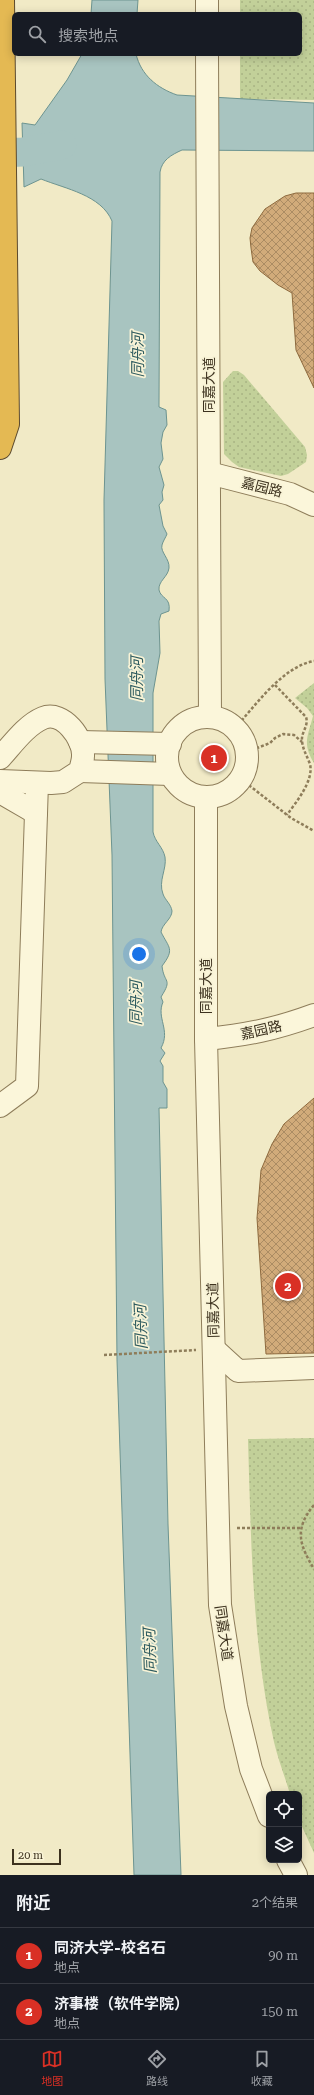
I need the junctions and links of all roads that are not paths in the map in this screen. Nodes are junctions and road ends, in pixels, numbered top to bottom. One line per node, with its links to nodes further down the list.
1 (4, 0): 5 (highway)
2 (206, 0): 3 (lane)
3 (207, 12)
4 (207, 56): 6 (lane, 同嘉大道)
5 (0, 448)
6 (209, 473): 7 (lane, 嘉园路); 8 (lane, 同嘉大道)
7 (314, 505)
8 (210, 717): 10 (lane); 17 (lane)
9 (80, 742): 10 (lane); 11 (lane); 12 (lane)
10 (162, 744): 13 (lane)
11 (0, 758)
12 (80, 771): 13 (lane); 15 (lane)
13 (163, 774): 17 (lane)
14 (0, 781): 15 (lane)
15 (37, 783): 18 (lane)
16 (0, 792): 18 (lane)
17 (206, 797): 20 (lane, 同嘉大道)
18 (36, 813): 21 (lane)
19 (314, 1015): 20 (lane, 嘉园路)
20 (206, 1039): 22 (lane, 同嘉大道)
21 (0, 1106)
22 (214, 1349): 23 (lane); 24 (lane, 同嘉大道)
23 (314, 1368)
24 (266, 1808)
25 (290, 1863): 26 (lane)
26 (296, 1875)

